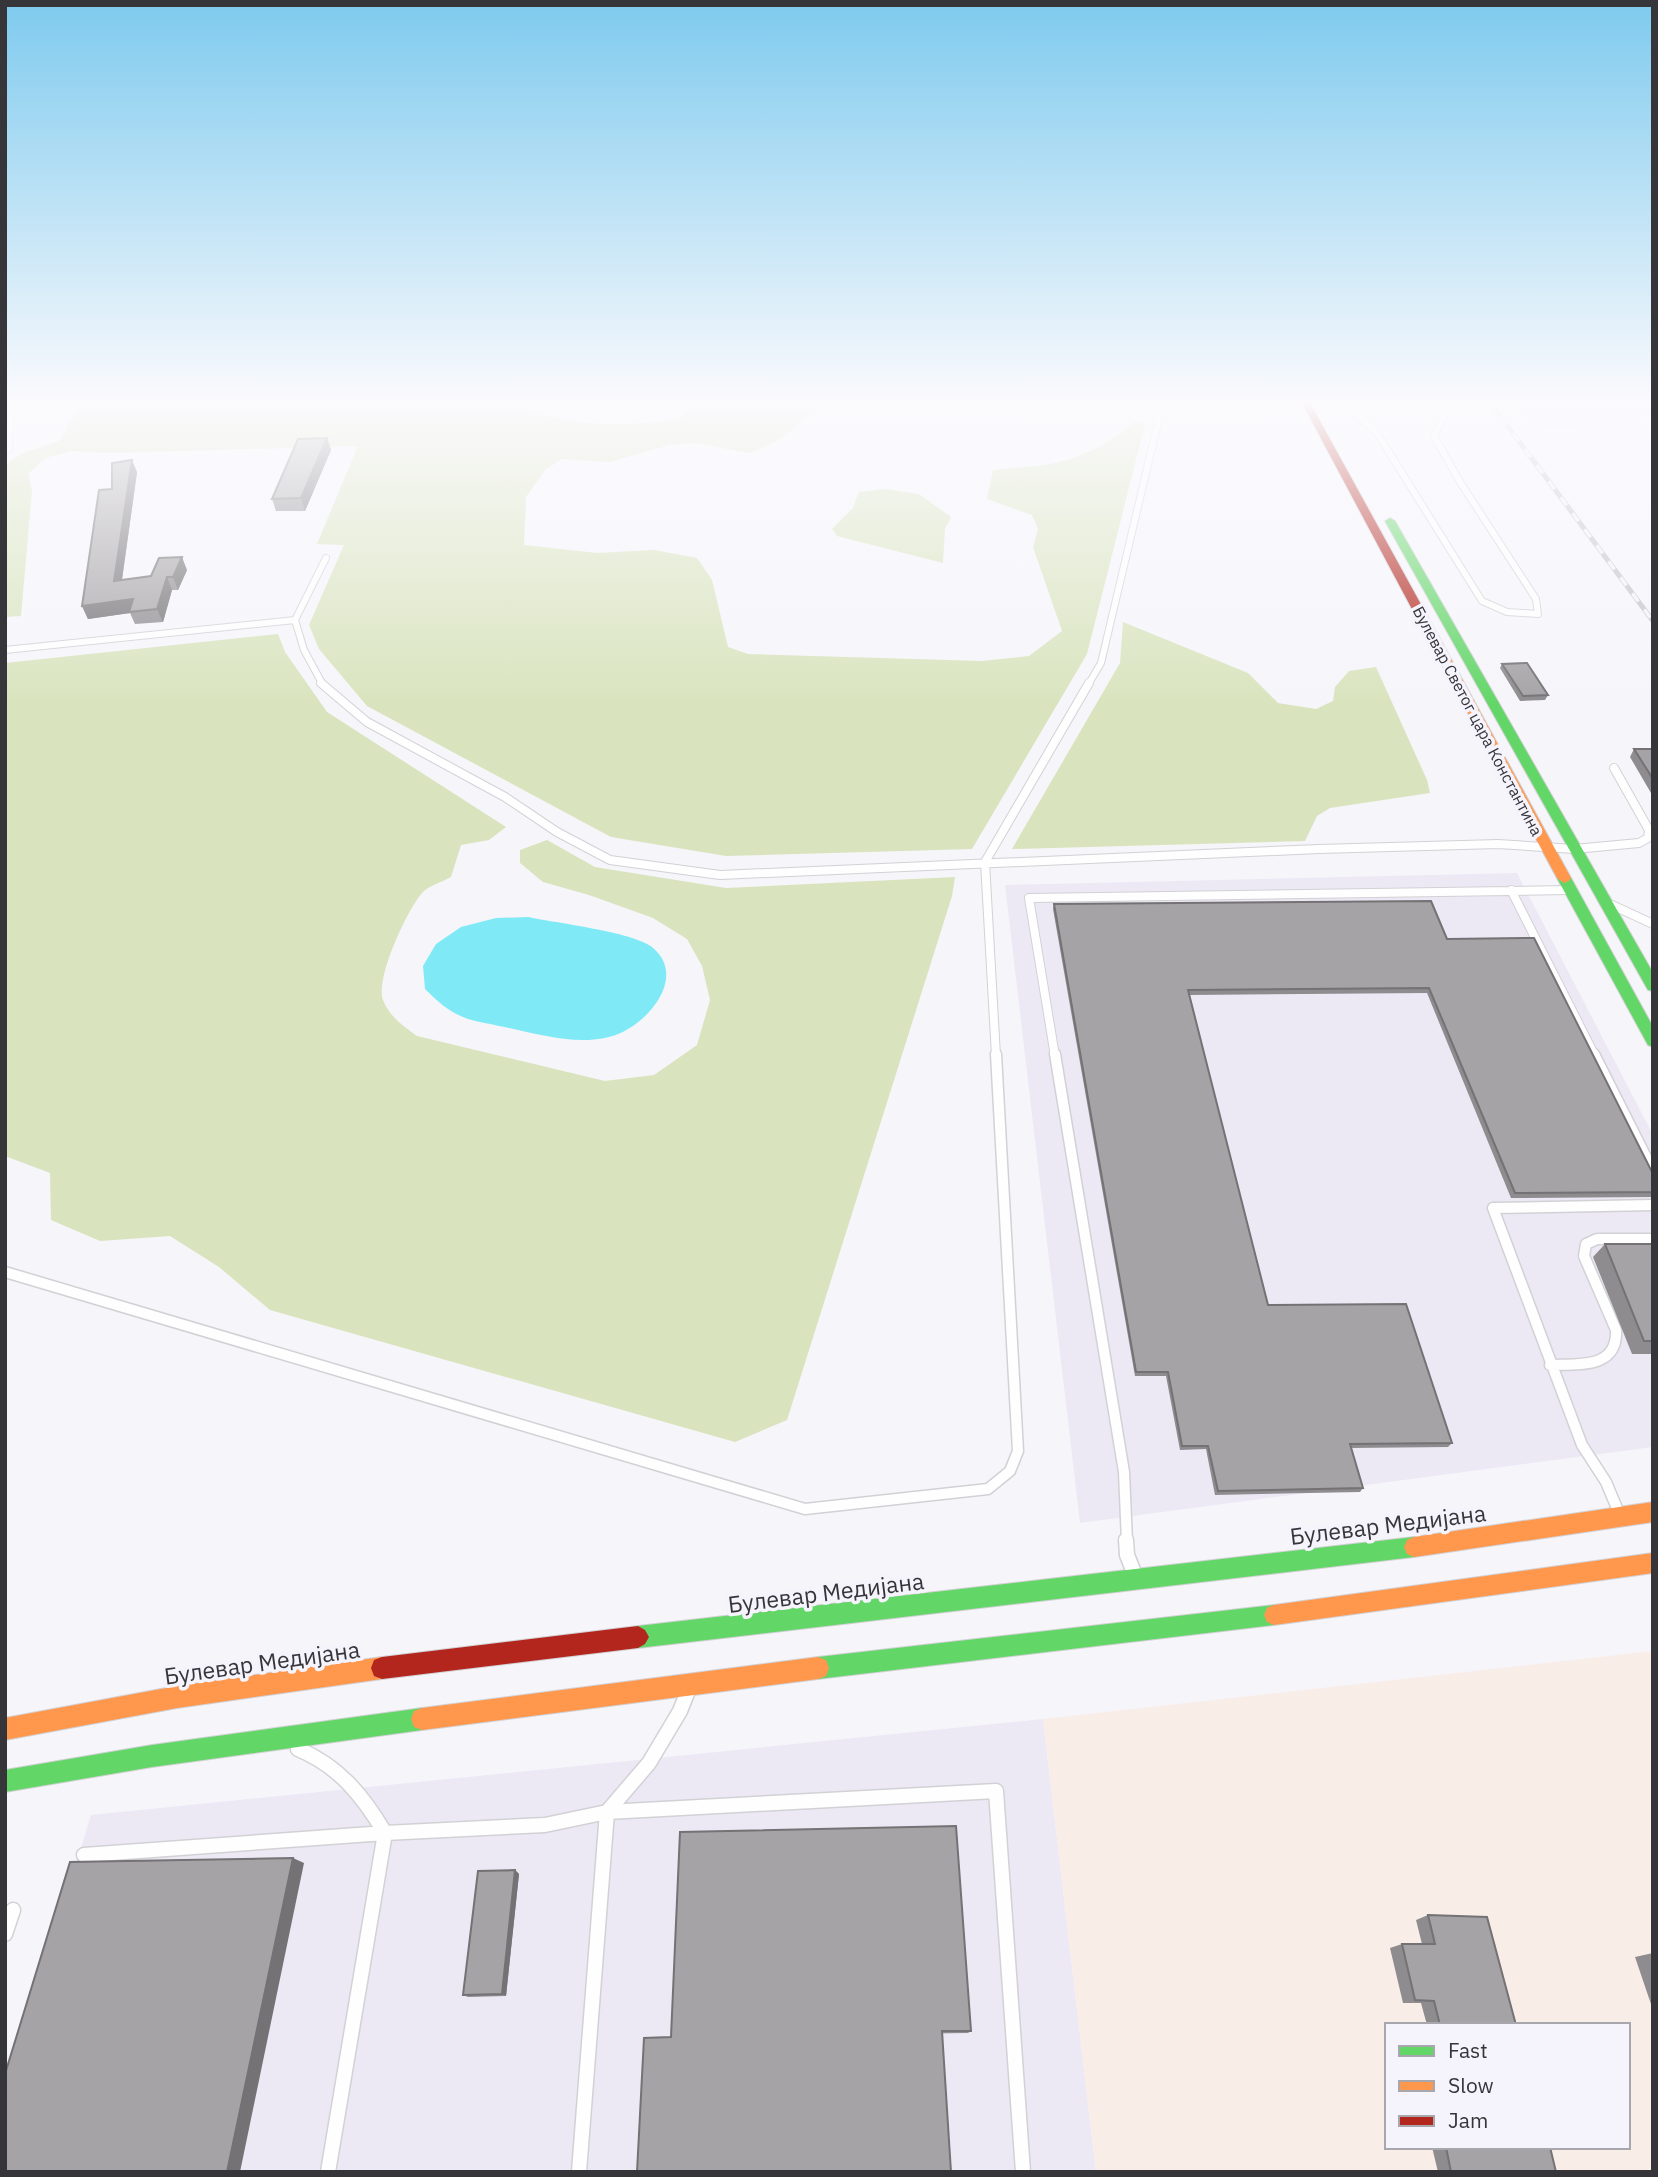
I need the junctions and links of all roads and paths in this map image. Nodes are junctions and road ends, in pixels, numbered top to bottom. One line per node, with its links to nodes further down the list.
1 (1139, 503): 14 (lane)
2 (1360, 503): 12 (main road, Булевар Светог цара Константина)
3 (1420, 503): 4 (lane)
4 (1473, 503)
5 (1383, 509): 13 (main road, Булевар Светог цара Константина)
6 (326, 558): 7 (lane)
7 (295, 620): 8 (lane); 14 (lane)
8 (5, 650)
9 (1614, 768): 10 (lane)
10 (1639, 844): 11 (lane); 13 (lane)
11 (1653, 846)
12 (1546, 848): 13 (lane); 14 (lane); 16 (main road, Булевар Светог цара Константина)
13 (1574, 849): 17 (main road, Булевар Светог цара Константина)
14 (985, 862): 24 (lane)
15 (1511, 890): 16 (lane); 21 (lane); 29 (lane)
16 (1569, 890): 20 (main road, Булевар Светог цара Константина)
17 (1605, 902): 18 (lane); 19 (main road, Булевар Светог цара Константина)
18 (1653, 924)
19 (1653, 986)
20 (1653, 1041)
21 (1653, 1171)
22 (1653, 1205): 25 (lane)
23 (1653, 1239): 25 (lane)
24 (5, 1272)
25 (1550, 1365): 27 (lane)
26 (1653, 1512): 27 (main road, Булевар Медијана)
27 (1621, 1517): 29 (main road, Булевар Медијана)
28 (1653, 1563): 30 (main road)
29 (1136, 1579): 31 (main road, Булевар Медијана)
30 (691, 1683): 32 (main road); 34 (lane)
31 (5, 1729)
32 (263, 1742): 33 (main road); 35 (lane)
33 (5, 1781)
34 (607, 1812): 35 (lane); 40 (lane); 41 (lane)
35 (386, 1833): 36 (lane); 39 (lane)
36 (84, 1855)
37 (5, 1912): 38 (lane)
38 (5, 1934)
39 (328, 2172)
40 (579, 2172)
41 (1023, 2172)

